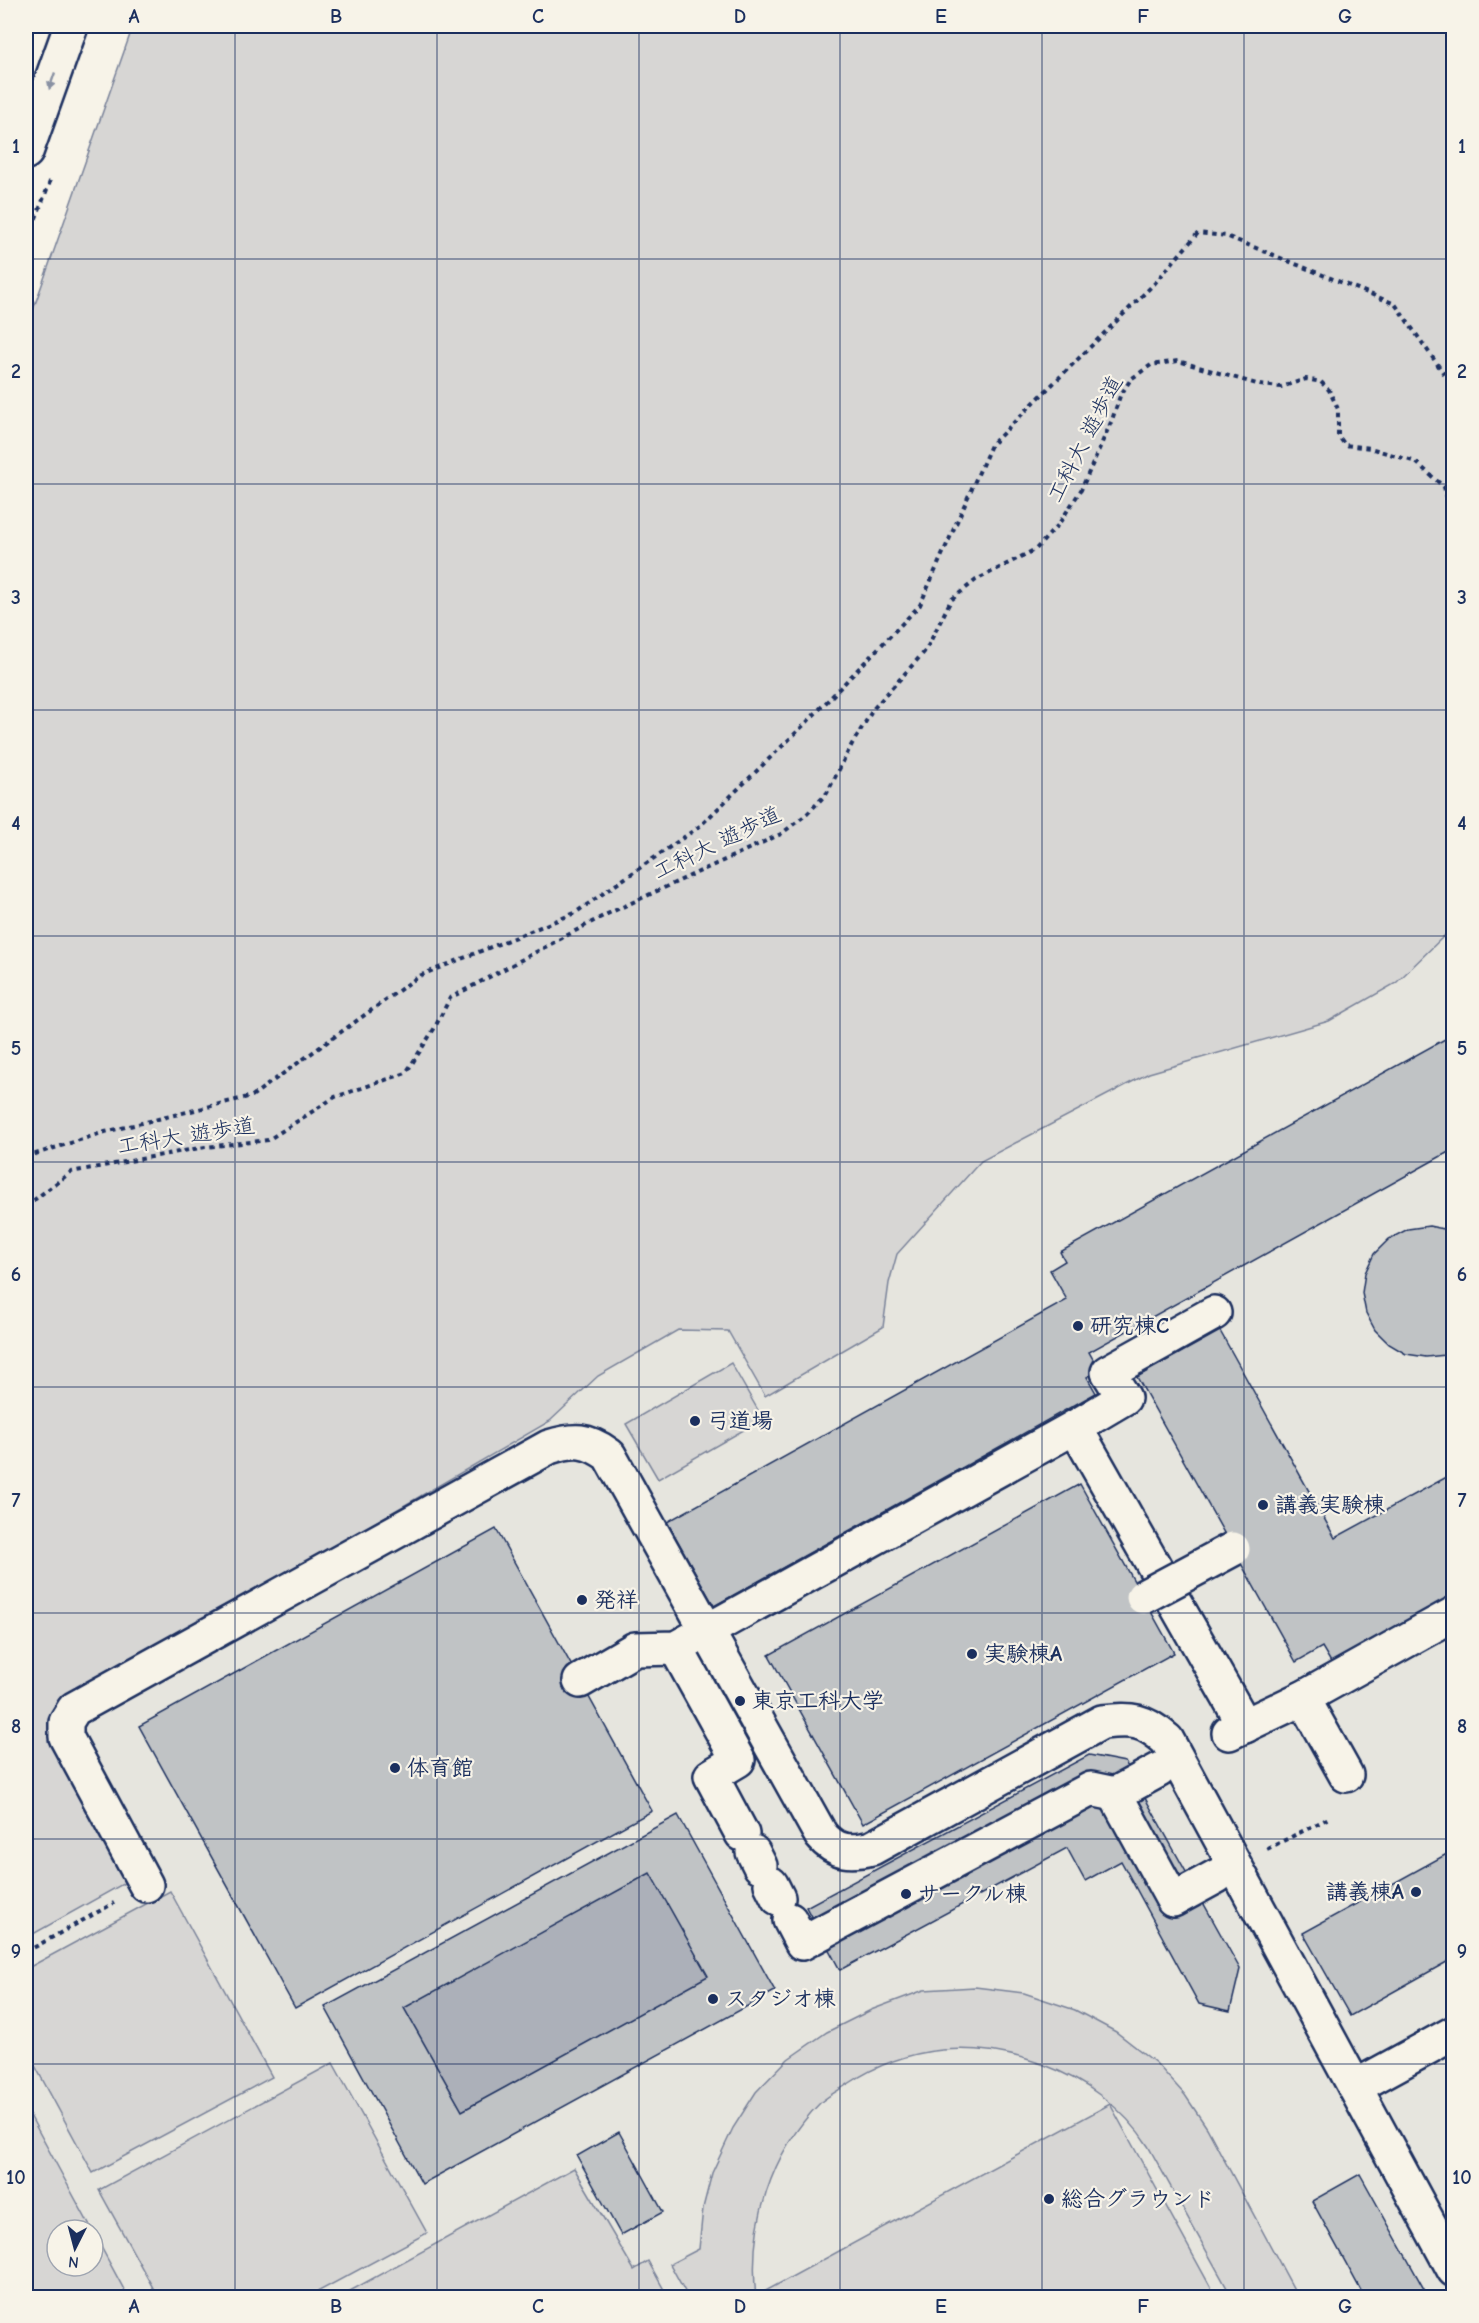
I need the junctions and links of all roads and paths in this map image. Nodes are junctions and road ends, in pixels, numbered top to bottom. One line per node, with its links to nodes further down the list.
1 (70, 26): 2 (main road, one-way to 2)
2 (26, 152)
3 (1454, 388): 5 (path)
4 (1454, 548): 6 (path, 工科大 遊歩道)
5 (26, 1157)
6 (26, 1206)
7 (1214, 1313): 8 (main road)
8 (1075, 1426): 12 (main road); 15 (main road)
9 (1233, 1549): 10 (main road, bridge)
10 (1143, 1597)
11 (1454, 1614): 15 (main road)
12 (707, 1630): 13 (main road); 22 (main road); 25 (main road)
13 (676, 1648): 14 (main road); 18 (main road)
14 (580, 1681)
15 (1302, 1698): 17 (main road)
16 (1159, 1770): 18 (main road)
17 (1346, 1776)
18 (1115, 1794): 21 (main road)
19 (1329, 1818): 20 (path)
20 (1266, 1850)
21 (1217, 1876)
22 (146, 1885): 23 (path)
23 (26, 1952)
24 (1454, 2033): 25 (main road)
25 (1355, 2087): 26 (main road)
26 (1454, 2270)

